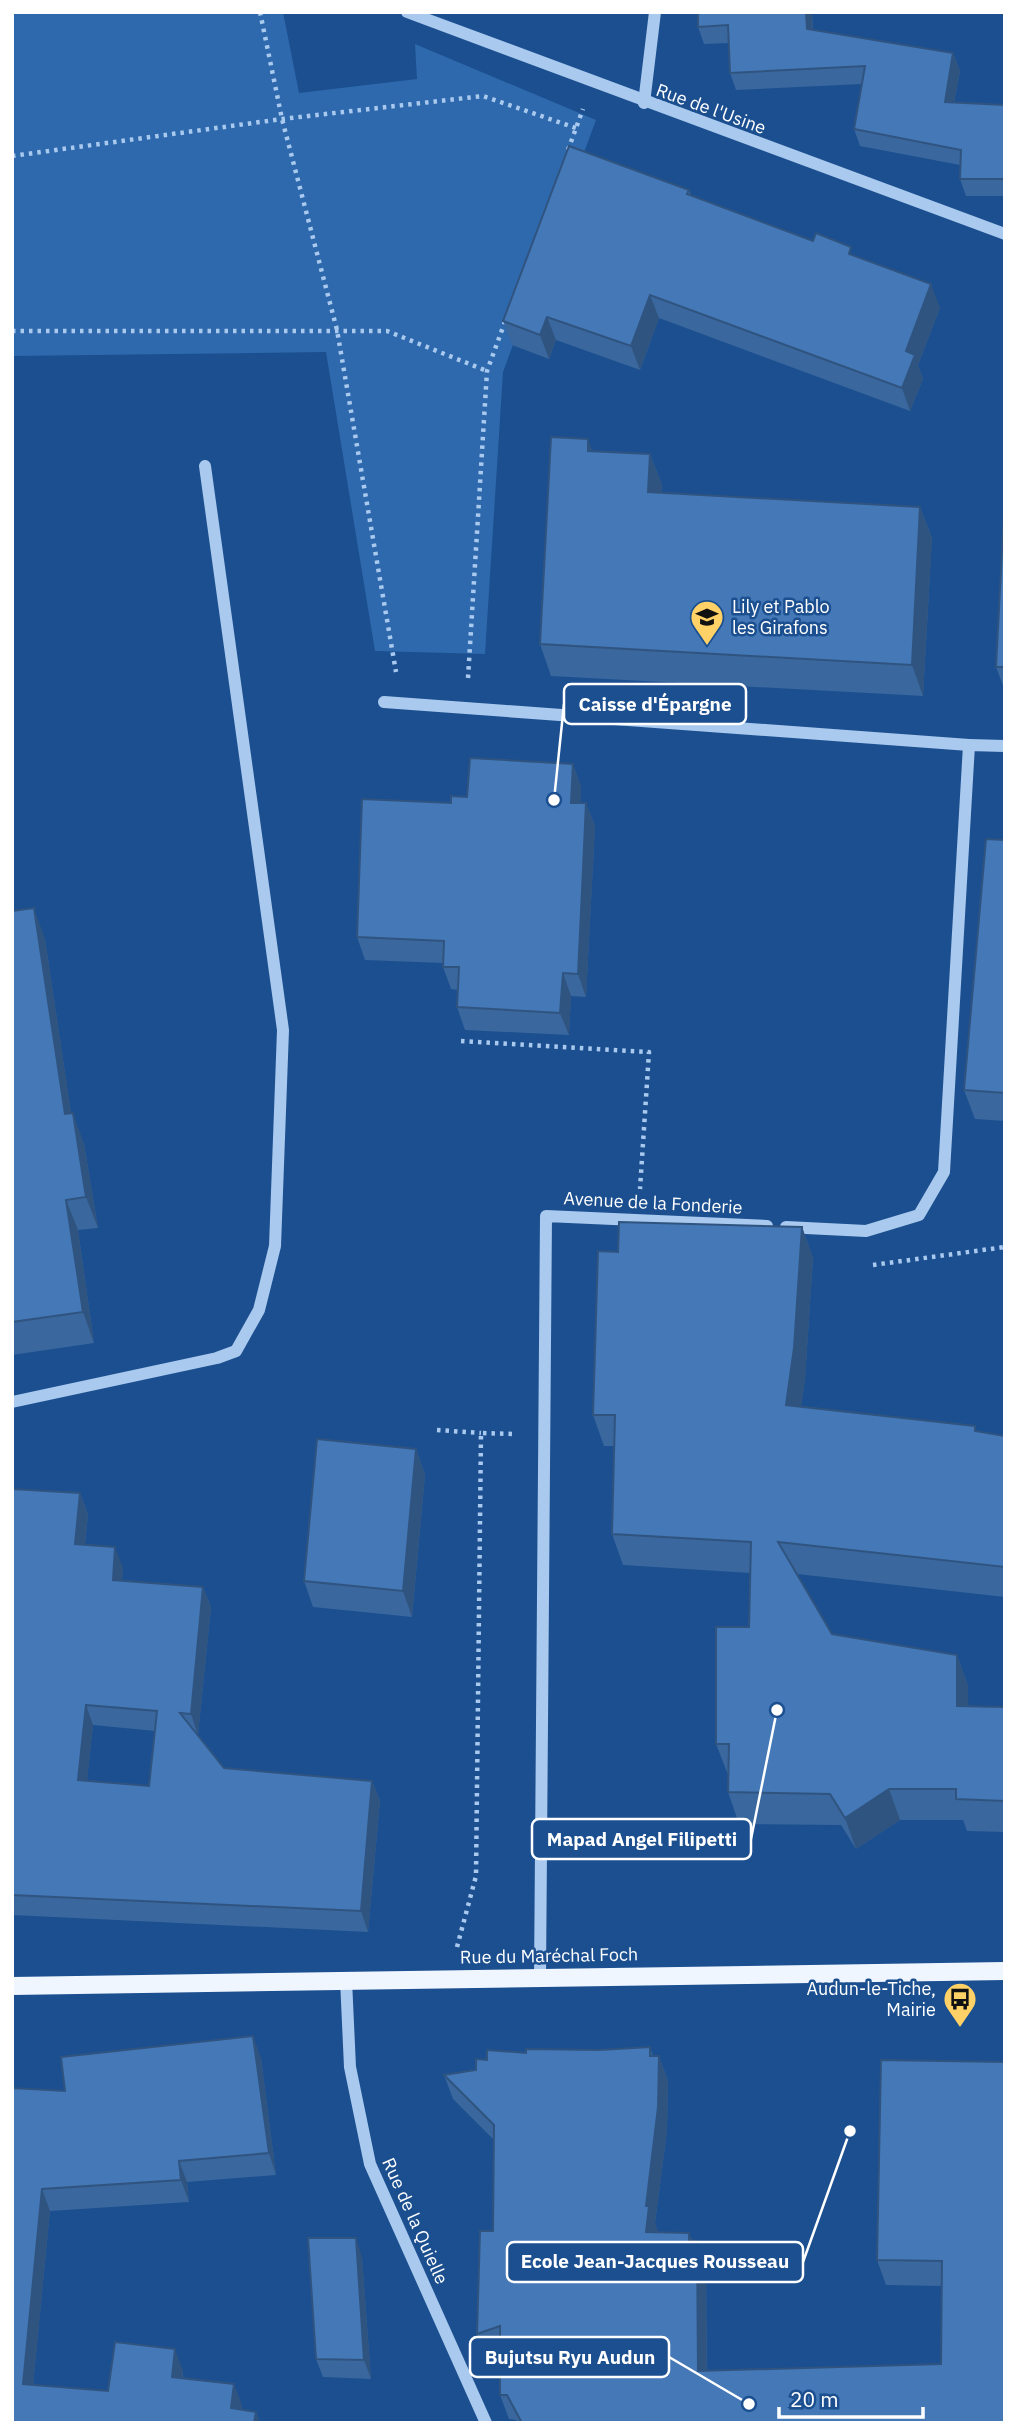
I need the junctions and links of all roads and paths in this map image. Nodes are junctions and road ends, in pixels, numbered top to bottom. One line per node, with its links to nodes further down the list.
1 (260, 12): 6 (path)
2 (407, 12): 4 (street, Rue de l'Usine)
3 (655, 12): 5 (street)
4 (593, 82): 5 (street, Rue de l'Usine); 7 (path)
5 (644, 103): 10 (street, Rue de l'Usine)
6 (282, 118): 7 (path); 9 (path); 12 (path)
7 (576, 128): 8 (path)
8 (566, 153)
9 (12, 156)
10 (1005, 234)
11 (511, 307): 14 (path)
12 (337, 330): 13 (path); 14 (path); 17 (path)
13 (12, 331)
14 (487, 371): 18 (path)
15 (205, 466): 25 (street)
16 (384, 702): 17 (street)
17 (401, 703): 18 (street)
18 (466, 708): 19 (street)
19 (969, 745): 20 (street); 22 (street, Avenue de la Fonderie)
20 (1005, 746)
21 (461, 1041): 22 (path)
22 (639, 1220): 28 (street, Avenue de la Fonderie)
23 (1005, 1247): 24 (path)
24 (873, 1265)
25 (12, 1402)
26 (437, 1430): 27 (path)
27 (481, 1433): 28 (path); 31 (path)
28 (544, 1434): 30 (street, Avenue de la Fonderie)
29 (1005, 1971): 30 (main road, Rue du Maréchal Foch)
30 (540, 1977): 31 (main road, Rue du Maréchal Foch)
31 (448, 1978): 32 (main road, Rue du Maréchal Foch)
32 (346, 1980): 33 (main road, Rue du Maréchal Foch); 34 (street, Rue de la Quielle)
33 (12, 1986)
34 (486, 2423)

